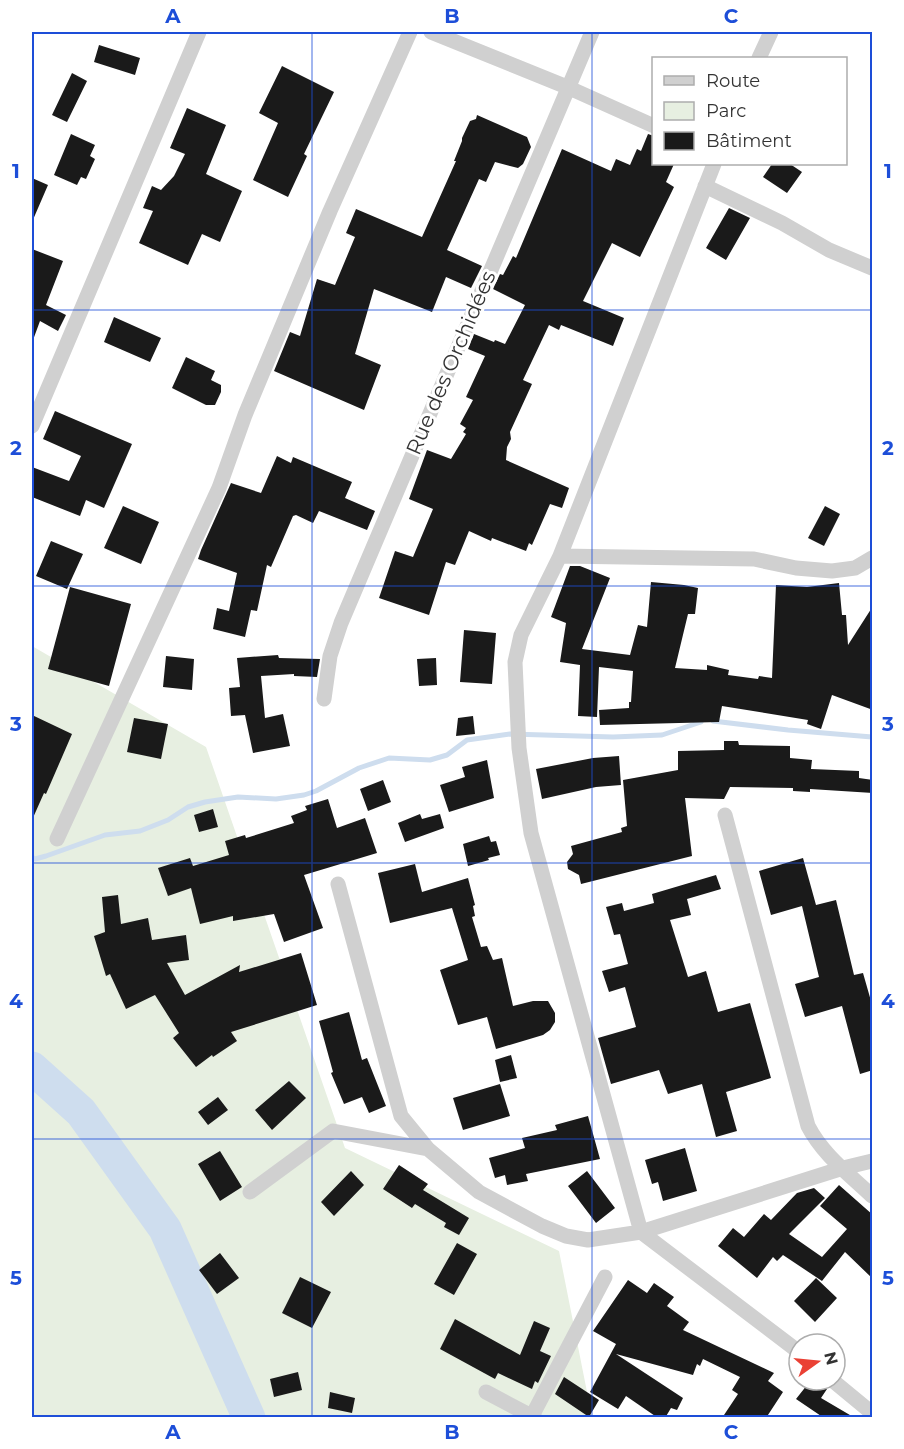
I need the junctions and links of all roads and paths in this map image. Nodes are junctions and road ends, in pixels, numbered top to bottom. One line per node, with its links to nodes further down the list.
1 (199, 32): 12 (street)
2 (410, 32): 17 (street)
3 (431, 32): 7 (street)
4 (592, 32): 7 (street, Rue des Orchidées)
5 (771, 32): 6 (street)
6 (759, 57)
7 (567, 87): 8 (street); 15 (street, Rue des Orchidées)
8 (652, 125)
9 (714, 165): 10 (street)
10 (705, 186): 11 (street); 13 (street)
11 (873, 268)
12 (32, 426)
13 (560, 556): 14 (street); 24 (street)
14 (873, 558)
15 (324, 699)
16 (725, 815): 21 (street)
17 (57, 839)
18 (338, 884): 19 (street)
19 (428, 1149): 22 (street); 24 (street)
20 (873, 1161): 21 (street)
21 (843, 1168): 23 (street); 24 (street)
22 (250, 1192)
23 (873, 1196)
24 (641, 1232): 26 (street)
25 (605, 1277): 30 (street)
26 (787, 1343)
27 (486, 1392): 30 (street)
28 (847, 1392): 29 (street)
29 (873, 1413)
30 (533, 1417)

